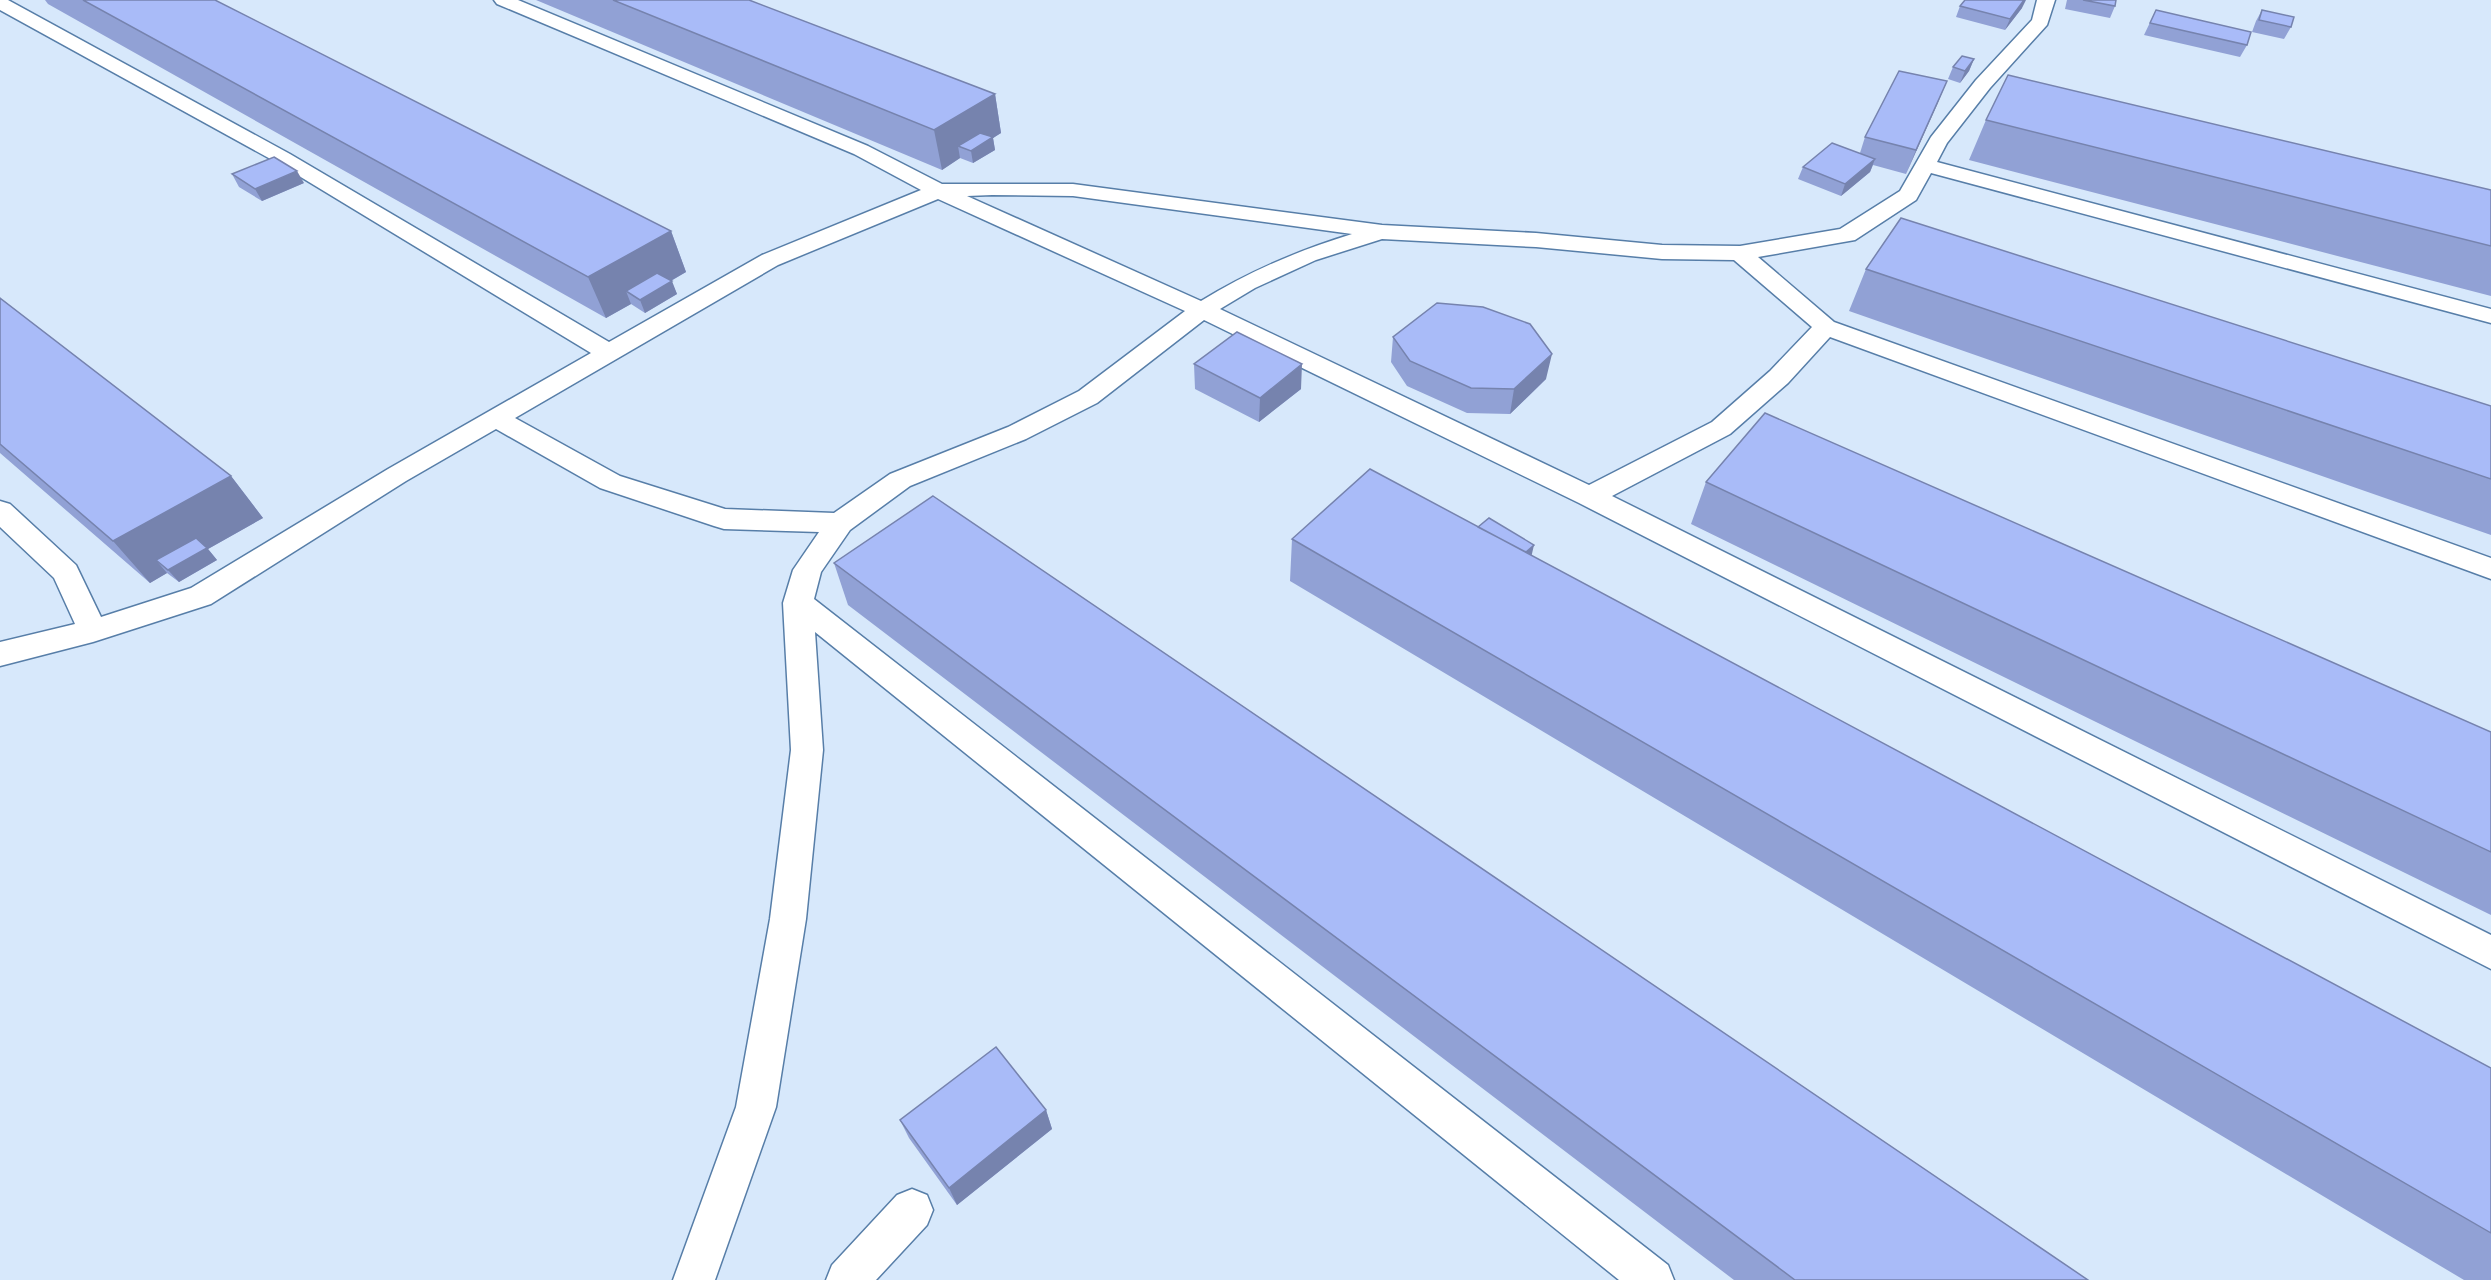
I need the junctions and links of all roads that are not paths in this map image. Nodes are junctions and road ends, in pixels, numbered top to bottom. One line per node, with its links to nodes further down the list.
1 (7, 0): 4 (lane)
2 (503, 0): 6 (lane)
3 (2046, 0): 5 (lane)
4 (0, 2): 12 (lane)
5 (1925, 165): 8 (lane); 10 (lane)
6 (938, 191): 7 (lane); 9 (lane); 12 (lane)
7 (1382, 232): 8 (lane); 9 (lane)
8 (1740, 253): 11 (lane)
9 (1202, 310): 14 (lane); 16 (lane)
10 (2491, 316)
11 (1826, 327): 14 (lane); 17 (lane)
12 (609, 353): 13 (lane)
13 (496, 417): 16 (lane); 19 (lane)
14 (1589, 496): 21 (lane)
15 (0, 511): 19 (lane)
16 (840, 523): 18 (lane)
17 (2491, 569)
18 (798, 603): 23 (lane); 25 (lane)
19 (93, 631): 20 (lane)
20 (0, 654)
21 (2491, 953)
22 (912, 1210): 24 (lane)
23 (694, 1280)
24 (847, 1280)
25 (1653, 1280)

